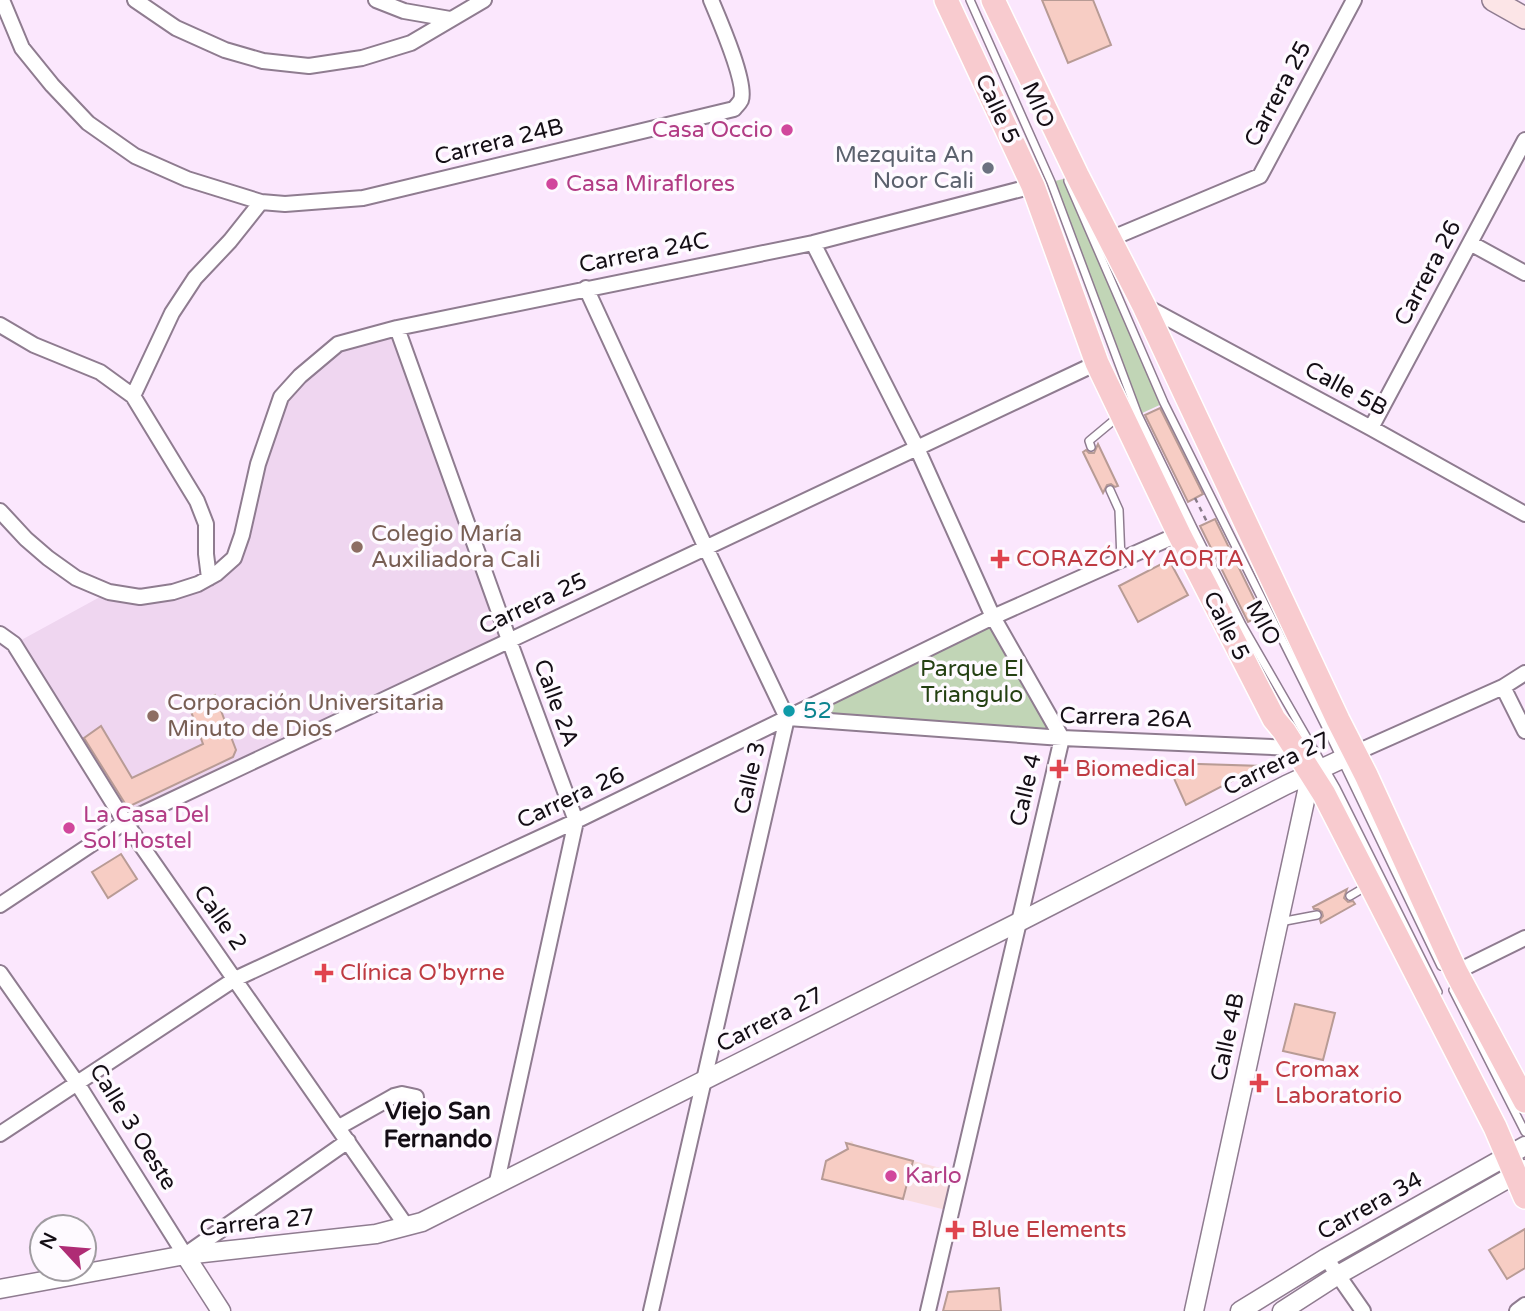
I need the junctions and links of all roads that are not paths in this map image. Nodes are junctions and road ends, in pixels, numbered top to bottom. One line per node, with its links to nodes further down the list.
1 (2, 0): 16 (street, Carrera 24B)
2 (135, 0): 12 (street)
3 (376, 0): 12 (street)
4 (484, 0): 12 (street)
5 (711, 0): 16 (street, Carrera 24B)
6 (946, 0): 15 (main road, Calle 5)
7 (970, 0): 49 (lane, MIO)
8 (993, 0): 17 (main road, Calle 5)
9 (1354, 0): 17 (street, Carrera 25)
10 (1493, 0): 11 (main road)
11 (1525, 18)
12 (450, 19)
13 (1525, 140): 19 (street, Carrera 26)
14 (1067, 178): 49 (lane, MIO)
15 (1033, 186): 18 (street, Carrera 24C); 25 (main road, Calle 5)
16 (261, 202): 26 (street)
17 (1110, 239): 22 (main road, Calle 5)
18 (813, 243): 21 (street, Carrera 24C); 30 (street, Calle 4)
19 (1470, 243): 20 (street); 28 (street, Carrera 26)
20 (1525, 273)
21 (586, 288): 24 (street, Carrera 24C); 35 (street, Calle 3)
22 (1144, 306): 28 (street, Calle 5B); 49 (main road, Calle 5)
23 (0, 325): 26 (street)
24 (397, 328): 37 (street, Carrera 24C); 40 (street, Calle 2A)
25 (1097, 363): 27 (main road, Calle 5); 30 (street, Carrera 25)
26 (133, 396): 37 (street)
27 (1122, 413): 29 (lane); 34 (main road, Calle 5)
28 (1371, 428): 33 (street, Calle 5B)
29 (1091, 447)
30 (917, 448): 35 (street, Carrera 25); 38 (street, Calle 4)
31 (1110, 490): 36 (lane)
32 (0, 511): 37 (street)
33 (1525, 514)
34 (1179, 534): 36 (street, Carrera 26); 48 (main road, Calle 5)
35 (706, 548): 40 (street, Carrera 25); 45 (street, Calle 3)
36 (1121, 560): 38 (street, Carrera 26)
37 (209, 578)
38 (993, 617): 45 (street, Carrera 26); 47 (street, Calle 4)
39 (0, 634): 41 (street, Calle 2)
40 (509, 640): 50 (street, Calle 2A); 51 (street, Carrera 25)
41 (14, 644): 42 (street); 51 (street, Calle 2)
42 (0, 651)
43 (1525, 673): 44 (street, Carrera 27)
44 (1503, 687): 46 (street); 49 (street, Carrera 27)
45 (787, 718): 47 (street, Carrera 26A); 50 (street, Carrera 26); 61 (street, Calle 3)
46 (1525, 731)
47 (1062, 738): 48 (street, Carrera 26A); 54 (street, Calle 4)
48 (1295, 748): 49 (main road, Calle 5)
49 (1333, 763): 54 (street, Carrera 27); 55 (street, Calle 4B); 57 (main road, Calle 5); 60 (lane, MIO); 68 (lane, MIO); 71 (main road, Calle 5)
50 (576, 821): 59 (street, Carrera 26); 72 (street)
51 (125, 822): 52 (street, Carrera 25); 59 (street, Calle 2)
52 (0, 905)
53 (1317, 915): 55 (lane)
54 (1017, 923): 61 (street, Carrera 27); 82 (street, Calle 4)
55 (1278, 923): 83 (street, Calle 4B)
56 (1525, 938): 57 (street)
57 (1456, 972): 64 (main road, Calle 5)
58 (0, 973): 62 (street, Calle 3 Oeste)
59 (235, 979): 62 (street, Carrera 26); 67 (street, Calle 2)
60 (1440, 995)
61 (704, 1081): 72 (street, Carrera 27); 81 (street, Calle 3)
62 (77, 1083): 69 (street, Carrera 26); 75 (street, Calle 3 Oeste)
63 (415, 1097): 67 (street)
64 (1525, 1101)
65 (1497, 1112): 66 (lane)
66 (1503, 1123)
67 (339, 1128): 70 (street, Calle 2)
68 (1525, 1132)
69 (0, 1134)
70 (348, 1141): 74 (street, Calle 2); 75 (street)
71 (1519, 1160): 73 (main road, Calle 5); 76 (street, Carrera 34); 77 (street, Carrera 34)
72 (496, 1186): 74 (street, Carrera 27)
73 (1525, 1197)
74 (407, 1227): 75 (street, Carrera 27)
75 (185, 1255): 78 (street, Carrera 27); 80 (street, Calle 3 Oeste)
76 (1326, 1258): 77 (street); 84 (street, Carrera 34)
77 (1338, 1275): 85 (street, Carrera 34); 86 (street)
78 (0, 1289)
79 (1525, 1306): 87 (street)
80 (221, 1311)
81 (651, 1311)
82 (928, 1311)
83 (1194, 1311)
84 (1240, 1311)
85 (1282, 1311)
86 (1363, 1311)
87 (1517, 1311)

